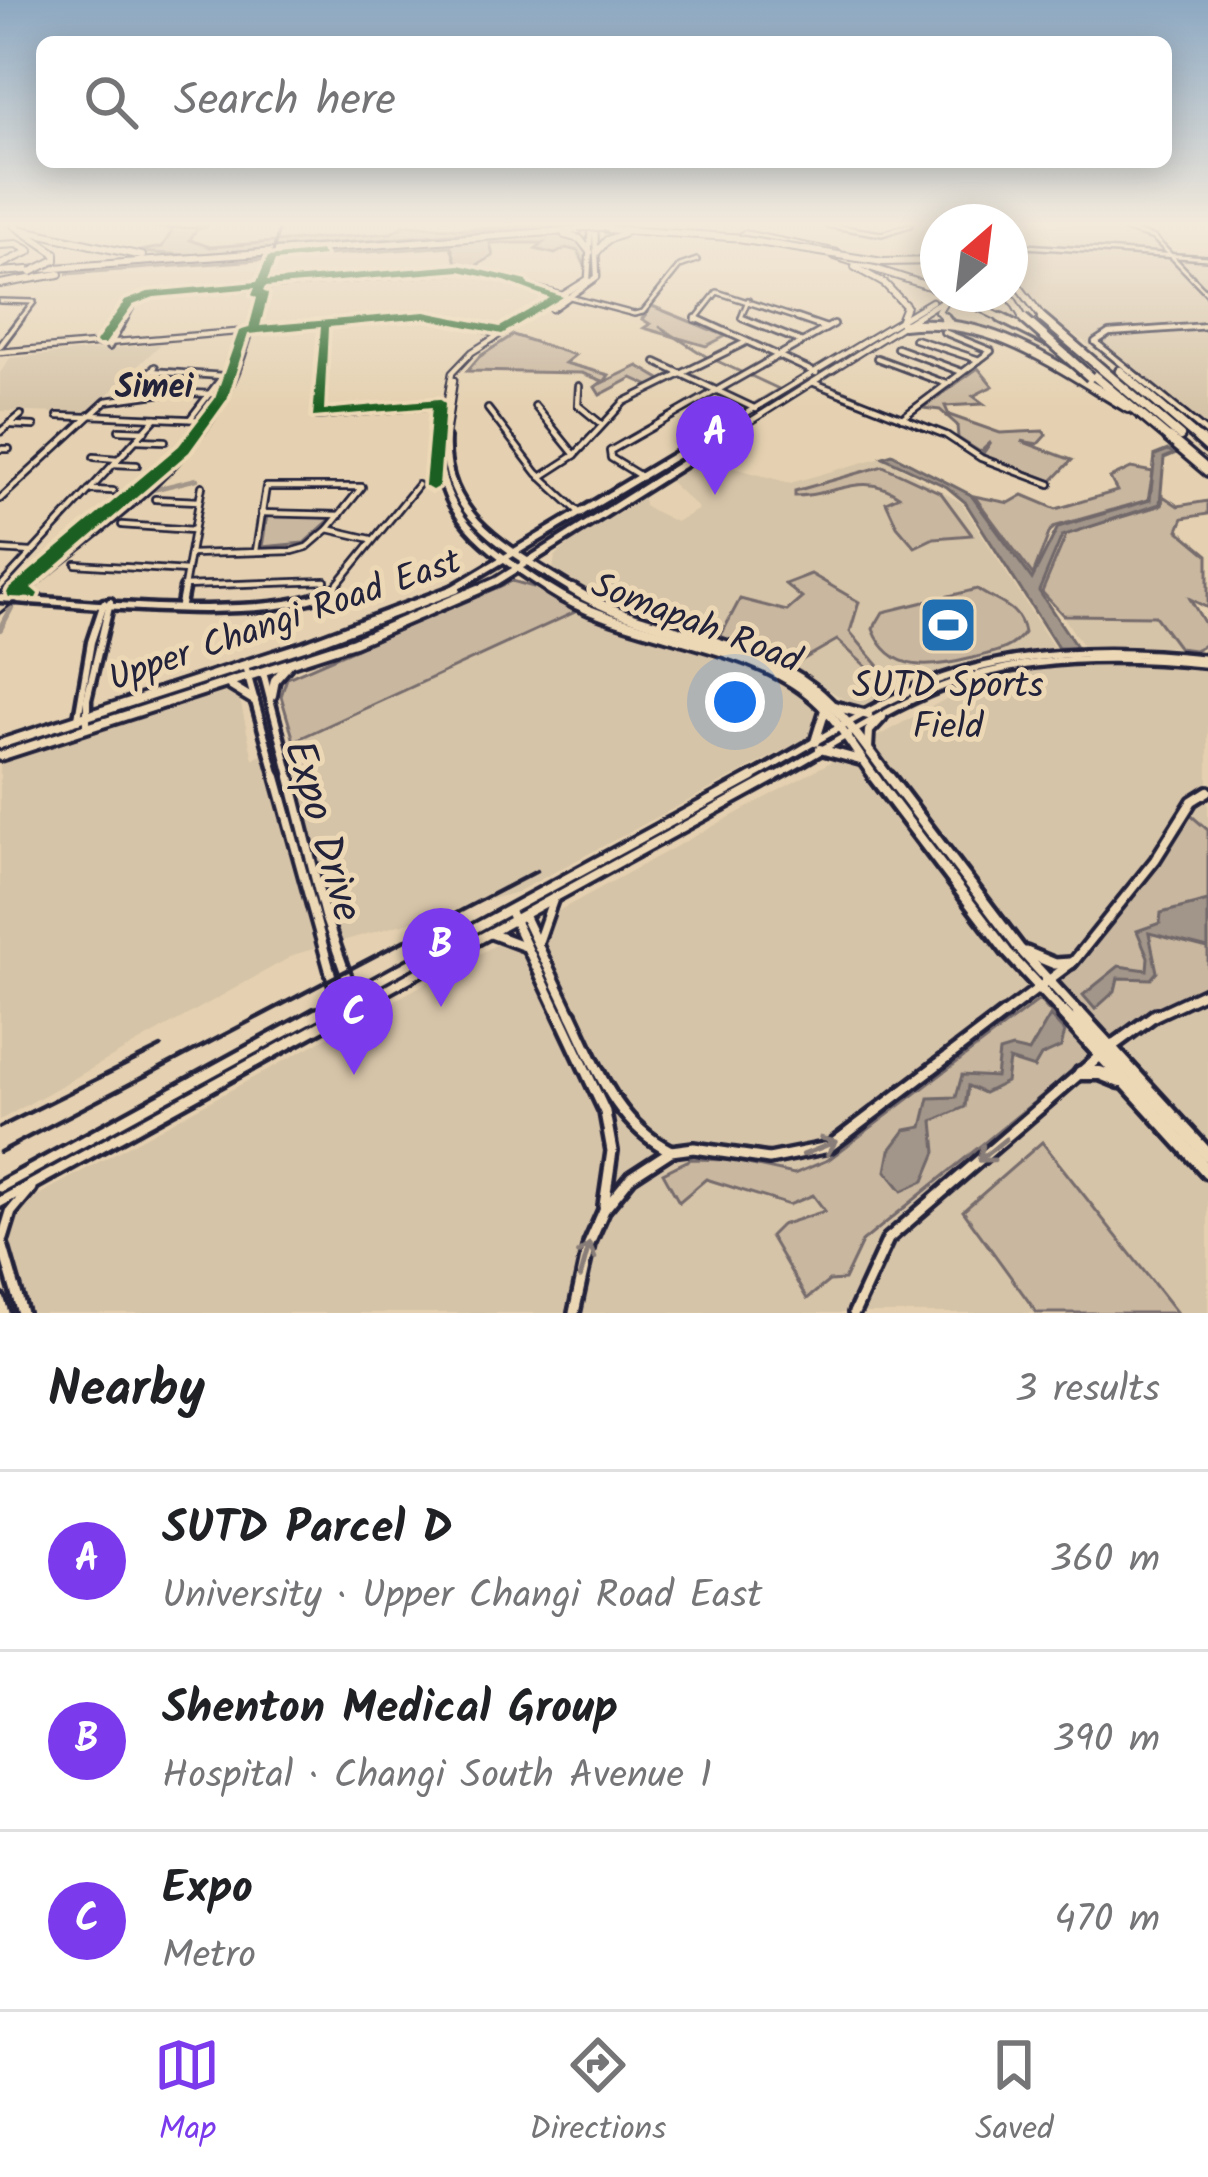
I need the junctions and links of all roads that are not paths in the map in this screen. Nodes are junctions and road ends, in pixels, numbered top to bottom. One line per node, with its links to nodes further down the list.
1 (270, 286): 28 (street)
2 (529, 286): 7 (street)
3 (584, 286): 7 (main road)
4 (664, 286): 7 (street)
5 (887, 286): 18 (highway)
6 (954, 294): 6 (highway)
7 (569, 297): 24 (main road)
8 (748, 300): 22 (street); 26 (street); 27 (street)
9 (0, 301): 31 (street)
10 (1028, 304): 29 (highway)
11 (920, 312): 18 (main road, Upper Changi Road East)
12 (925, 312): 23 (highway)
13 (989, 312): 77 (highway)
14 (1000, 312): 17 (highway)
15 (1000, 312): 17 (highway)
16 (1020, 312): 50 (highway, bridge)
17 (1010, 316): 65 (highway)
18 (906, 320): 23 (highway); 38 (main road, Upper Changi Road East)
19 (834, 324): 22 (street)
20 (1208, 326): 64 (street)
21 (322, 327): 24 (main road); 28 (main road); 46 (street)
22 (826, 328): 26 (street)
23 (946, 329): 34 (street); 50 (highway)
24 (501, 337): 46 (main road)
25 (915, 339): 34 (street)
26 (802, 342): 32 (street)
27 (744, 343): 32 (street); 37 (street)
28 (108, 346): 31 (main road)
29 (1075, 346): 65 (highway); 68 (highway)
30 (898, 348): 36 (street)
31 (0, 352)
32 (777, 356): 38 (street); 41 (street)
33 (877, 358): 39 (street)
34 (980, 360): 36 (street)
35 (656, 362): 37 (street)
36 (963, 372): 39 (street)
37 (682, 375): 41 (street); 58 (street)
38 (815, 377): 43 (main road, Upper Changi Road East); 44 (main road, Upper Changi Road East); 55 (street)
39 (947, 384): 55 (street)
40 (579, 386): 58 (street)
41 (716, 391): 49 (street); 79 (street)
42 (212, 394): 45 (street); 45 (street); 56 (street)
43 (776, 395): 44 (main road); 49 (main road, Upper Changi Road East)
44 (787, 398): 73 (main road, Upper Changi Road East)
45 (122, 399): 53 (street)
46 (446, 405): 96 (main road)
47 (535, 406): 72 (street)
48 (488, 409): 78 (street)
49 (756, 409): 71 (main road, Upper Changi Road East)
50 (1128, 409): 77 (highway)
51 (21, 415): 59 (street)
52 (58, 416): 53 (street)
53 (88, 416): 54 (street); 85 (street)
54 (156, 418): 56 (street); 62 (street)
55 (902, 418): 80 (street)
56 (190, 419): 57 (street)
57 (207, 420)
58 (600, 423): 72 (street)
59 (9, 425): 60 (street); 63 (street)
60 (34, 427)
61 (119, 430): 62 (street)
62 (145, 431): 66 (street)
63 (0, 432)
64 (1208, 434)
65 (1180, 436): 77 (highway)
66 (136, 440): 67 (street); 75 (street)
67 (165, 441)
68 (1208, 447)
69 (0, 448): 70 (street)
70 (9, 449)
71 (679, 454): 73 (main road); 79 (main road, Upper Changi Road East)
72 (575, 455): 78 (street)
73 (691, 456): 97 (main road, Upper Changi Road East)
74 (94, 458): 75 (street)
75 (116, 461): 76 (street); 83 (street)
76 (137, 465)
77 (1208, 470)
78 (541, 477): 89 (street)
79 (642, 477): 89 (main road, Upper Changi Road East)
80 (1050, 484)
81 (418, 485): 94 (street)
82 (202, 486): 87 (street)
83 (89, 490): 84 (street); 100 (street)
84 (113, 490)
85 (0, 499)
86 (155, 499): 87 (street)
87 (199, 501): 93 (street)
88 (261, 513): 90 (street); 90 (street); 99 (street)
89 (581, 514): 95 (main road, Upper Changi Road East)
90 (340, 515): 92 (street)
91 (122, 525): 93 (street)
92 (328, 529): 94 (street); 99 (street)
93 (193, 530): 101 (street)
94 (373, 539): 115 (street)
95 (536, 543): 96 (main road); 102 (main road, Upper Changi Road East)
96 (493, 546): 102 (main road, Somapah Road); 103 (main road, Somapah Road); 108 (main road)
97 (548, 549): 104 (main road, Upper Changi Road East); 110 (main road)
98 (0, 550): 100 (street)
99 (256, 551): 101 (street)
100 (31, 552): 113 (street)
101 (191, 554): 107 (street)
102 (517, 556): 103 (main road, Upper Changi Road East); 104 (main road, Somapah Road)
103 (507, 562): 106 (main road, Somapah Road); 108 (main road, Upper Changi Road East)
104 (528, 563): 106 (main road, Upper Changi Road East); 110 (main road, Somapah Road)
105 (76, 564): 107 (street)
106 (518, 569): 110 (main road, Somapah Road); 111 (main road, Upper Changi Road East)
107 (187, 571): 112 (street)
108 (484, 575): 116 (main road, Upper Changi Road East)
109 (325, 580): 112 (street)
110 (546, 580): 111 (main road); 125 (main road, Somapah Road)
111 (497, 581): 118 (main road, Upper Changi Road East)
112 (184, 585): 115 (street)
113 (0, 593): 114 (street)
114 (108, 602): 115 (street); 128 (street)
115 (179, 603)
116 (260, 661): 119 (main road, Upper Changi Road East); 120 (street, Expo Drive)
117 (1207, 662): 126 (street); 127 (street)
118 (290, 664): 120 (main road, Upper Changi Road East); 123 (main road)
119 (245, 666): 121 (street, Expo Drive); 128 (main road, Upper Changi Road East)
120 (263, 672): 121 (main road, Upper Changi Road East); 123 (street, Expo Drive)
121 (248, 677): 122 (main road, Upper Changi Road East); 124 (street, Expo Drive)
122 (224, 685): 124 (main road); 128 (main road, Upper Changi Road East)
123 (272, 695): 138 (street, Expo Drive)
124 (254, 700): 140 (street, Expo Drive)
125 (829, 706): 126 (main road); 129 (main road, Somapah Road); 131 (main road)
126 (868, 715): 129 (street)
127 (882, 717): 129 (street); 132 (main road)
128 (83, 723): 130 (main road, Upper Changi Road East); 133 (main road, Upper Changi Road East)
129 (848, 730): 131 (street); 132 (main road); 134 (main road)
130 (0, 744)
131 (817, 746): 134 (main road); 136 (street); 137 (street)
132 (868, 750): 141 (main road)
133 (0, 756)
134 (866, 764): 144 (main road)
135 (1208, 791): 143 (street)
136 (555, 897): 137 (street); 142 (street)
137 (516, 913): 139 (street); 142 (street); 146 (street)
138 (333, 934): 140 (street); 146 (street, Expo Drive)
139 (488, 934): 142 (street); 146 (street)
140 (321, 940): 147 (street, Expo Drive)
141 (1019, 948): 143 (main road); 144 (main road)
142 (534, 950): 151 (street); 157 (street)
143 (1071, 963): 144 (street)
144 (1042, 984): 148 (main road); 151 (street, one-way to 144)
145 (1208, 991): 148 (street)
146 (354, 997): 147 (street)
147 (339, 1006): 154 (street); 155 (street)
148 (1106, 1051): 149 (street); 150 (main road); 152 (main road)
149 (1081, 1073): 150 (main road); 163 (street, one-way to 163)
150 (1131, 1089): 153 (main road)
151 (671, 1151): 157 (street)
152 (1208, 1155)
153 (1208, 1172)
154 (38, 1181): 156 (street); 158 (street)
155 (0, 1187)
156 (0, 1202)
157 (604, 1210): 162 (street, one-way to 157)
158 (1, 1240): 161 (street)
159 (0, 1300): 160 (street)
160 (4, 1313)
161 (22, 1313)
162 (574, 1313)
163 (854, 1313)

